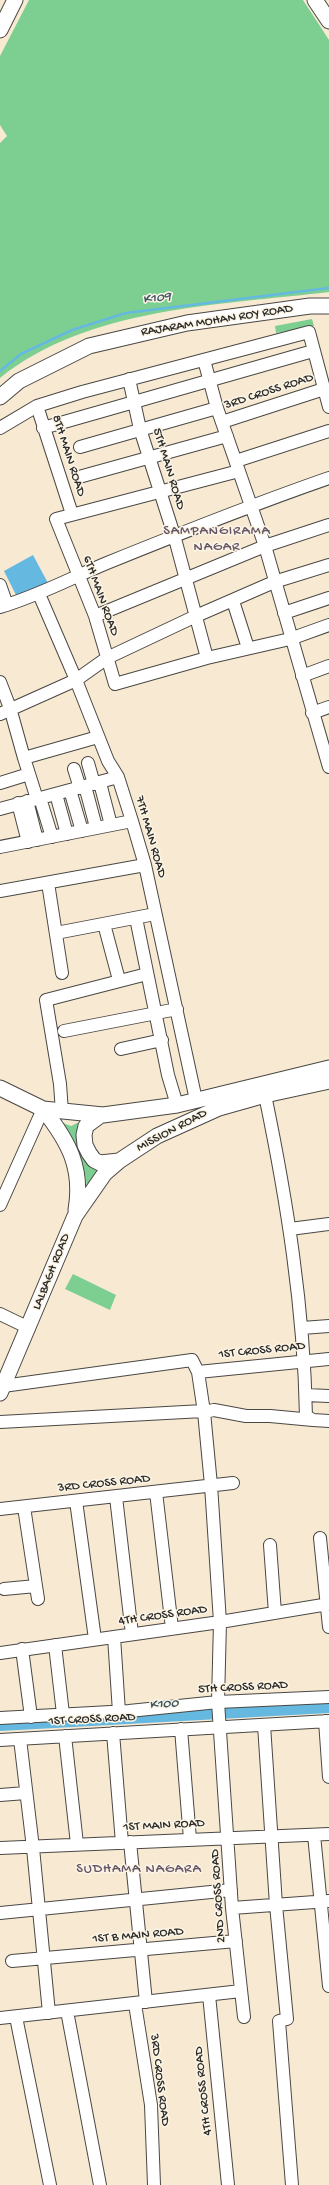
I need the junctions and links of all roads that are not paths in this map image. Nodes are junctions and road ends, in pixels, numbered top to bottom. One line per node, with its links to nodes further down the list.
1 (15, 0): 4 (main road)
2 (315, 0): 3 (main road)
3 (329, 21)
4 (0, 30)
5 (329, 306): 11 (main road, RAJARAM MOHAN ROY ROAD)
6 (313, 351): 7 (street); 9 (street); 10 (street)
7 (204, 360): 8 (street); 9 (street)
8 (129, 379): 12 (street, 5TH MAIN ROAD); 13 (street)
9 (210, 381): 12 (street); 15 (street)
10 (324, 389): 14 (street); 16 (street, 3RD CROSS ROAD)
11 (0, 396)
12 (134, 401): 18 (street); 19 (street, 5TH MAIN ROAD)
13 (37, 406): 17 (street); 18 (street, 8TH MAIN ROAD)
14 (329, 407)
15 (217, 408): 16 (street); 19 (street)
16 (222, 422): 21 (street)
17 (0, 428)
18 (43, 428): 29 (street, 8TH MAIN ROAD)
19 (140, 429): 22 (street); 23 (street, 5TH MAIN ROAD)
20 (329, 431): 24 (street)
21 (227, 436): 23 (street); 24 (street)
22 (80, 446)
23 (148, 456): 25 (street); 27 (street, 5TH MAIN ROAD)
24 (237, 466): 27 (street); 28 (street)
25 (79, 477)
26 (329, 478): 28 (street)
27 (159, 492): 29 (street); 31 (street, 5TH MAIN ROAD)
28 (251, 505): 31 (street); 32 (street)
29 (72, 514): 34 (street, 6TH MAIN ROAD)
30 (329, 525): 32 (street)
31 (174, 536): 34 (street); 35 (street, 5TH MAIN ROAD)
32 (265, 546): 35 (street); 36 (street)
33 (329, 565): 36 (street)
34 (78, 575): 38 (street); 43 (street, 6TH MAIN ROAD)
35 (185, 579): 43 (street); 44 (street, 5TH MAIN ROAD)
36 (274, 582): 40 (street); 42 (street)
37 (0, 586): 41 (street)
38 (39, 594): 41 (street); 52 (street, 7TH MAIN ROAD)
39 (329, 598): 42 (street)
40 (233, 601): 44 (street); 47 (street)
41 (3, 606)
42 (284, 613): 46 (street)
43 (95, 616): 48 (street, 6TH MAIN ROAD)
44 (196, 616): 48 (street); 49 (street, 5TH MAIN ROAD)
45 (329, 625): 46 (street)
46 (290, 639): 47 (street); 51 (street)
47 (248, 648): 49 (street)
48 (107, 658): 49 (street, 6TH MAIN ROAD); 52 (street)
49 (207, 658)
50 (329, 666): 51 (street)
51 (302, 676): 56 (street)
52 (76, 680): 55 (street); 57 (street, 7TH MAIN ROAD)
53 (0, 682): 55 (street)
54 (329, 707): 56 (street)
55 (5, 711): 59 (street)
56 (312, 712): 58 (street)
57 (98, 737): 59 (street); 64 (street, 7TH MAIN ROAD)
58 (327, 749): 61 (street)
59 (24, 758): 63 (street)
60 (88, 763): 66 (street)
61 (329, 767)
62 (74, 769): 66 (street)
63 (29, 774): 65 (street); 68 (street)
64 (118, 777): 66 (street); 70 (street, 7TH MAIN ROAD)
65 (0, 783)
66 (86, 786): 67 (street); 71 (street); 72 (street); 73 (street)
67 (56, 794): 68 (street); 74 (street)
68 (30, 800): 69 (street); 75 (street); 76 (street)
69 (0, 809)
70 (132, 821): 71 (street); 78 (street, 7TH MAIN ROAD)
71 (111, 825): 72 (street)
72 (96, 827): 73 (street)
73 (82, 831): 74 (street)
74 (67, 834): 75 (street)
75 (52, 837): 76 (street)
76 (33, 841): 77 (street)
77 (0, 847)
78 (145, 865): 79 (street); 81 (street, 7TH MAIN ROAD)
79 (48, 883): 80 (street); 84 (street)
80 (0, 891)
81 (155, 914): 82 (street); 88 (street, 7TH MAIN ROAD)
82 (136, 918): 83 (street); 86 (street)
83 (104, 924): 84 (street); 87 (street)
84 (56, 933): 85 (street)
85 (62, 973)
86 (147, 974): 87 (street); 89 (street)
87 (119, 980): 100 (street)
88 (177, 1009): 89 (street); 97 (street, 7TH MAIN ROAD)
89 (157, 1014): 90 (street); 91 (street)
90 (64, 1032)
91 (162, 1040): 92 (street); 98 (street)
92 (121, 1049)
93 (329, 1068): 97 (main road, MISSION ROAD)
94 (329, 1081): 96 (main road, MISSION ROAD)
95 (0, 1088): 99 (main road, MISSION ROAD)
96 (265, 1095): 102 (main road, MISSION ROAD); 106 (street)
97 (196, 1100): 98 (main road, MISSION ROAD)
98 (177, 1105): 101 (main road, MISSION ROAD)
99 (43, 1109): 100 (main road, MISSION ROAD); 103 (street); 104 (main road)
100 (62, 1112): 101 (main road, MISSION ROAD)
101 (101, 1115): 102 (main road, MISSION ROAD)
102 (119, 1161): 104 (main road, LALBAGH ROAD)
103 (0, 1205)
104 (75, 1216): 109 (main road, LALBAGH ROAD)
105 (329, 1224): 106 (street)
106 (290, 1229): 110 (street)
107 (0, 1314): 109 (street)
108 (329, 1326): 110 (street)
109 (29, 1328): 114 (main road, LALBAGH ROAD)
110 (302, 1328): 112 (street)
111 (329, 1359): 112 (street, 1ST CROSS ROAD)
112 (304, 1360): 113 (street, 1ST CROSS ROAD); 115 (street)
113 (198, 1372): 114 (street); 117 (street, 2ND CROSS ROAD)
114 (2, 1390)
115 (306, 1395): 116 (street); 118 (street)
116 (329, 1396)
117 (204, 1412): 118 (street); 120 (street); 122 (street, 2ND CROSS ROAD)
118 (313, 1420): 119 (street)
119 (329, 1421)
120 (0, 1422)
121 (233, 1483): 122 (street, 3RD CROSS ROAD)
122 (211, 1485): 123 (street, 3RD CROSS ROAD); 135 (street, 2ND CROSS ROAD)
123 (156, 1492): 124 (street, 3RD CROSS ROAD); 137 (street)
124 (116, 1497): 125 (street, 3RD CROSS ROAD); 138 (street)
125 (76, 1501): 126 (street, 3RD CROSS ROAD); 140 (street)
126 (24, 1507): 127 (street, 3RD CROSS ROAD); 130 (street)
127 (0, 1509)
128 (320, 1538): 133 (street)
129 (270, 1545): 134 (street)
130 (36, 1586): 131 (street); 132 (street)
131 (4, 1589)
132 (38, 1598)
133 (328, 1604): 134 (street, 4TH CROSS ROAD); 136 (street)
134 (275, 1613): 135 (street, 4TH CROSS ROAD)
135 (220, 1622): 137 (street, 4TH CROSS ROAD); 145 (street, 2ND CROSS ROAD)
136 (329, 1627)
137 (172, 1628): 138 (street, 4TH CROSS ROAD)
138 (132, 1634): 139 (street, 4TH CROSS ROAD)
139 (114, 1637): 140 (street, 4TH CROSS ROAD); 146 (street)
140 (95, 1639): 141 (street, 4TH CROSS ROAD)
141 (55, 1645): 142 (street, 4TH CROSS ROAD); 147 (street)
142 (22, 1649): 143 (street, 4TH CROSS ROAD); 148 (street)
143 (0, 1653)
144 (329, 1697): 145 (street, 5TH CROSS ROAD)
145 (218, 1703): 146 (street, 5TH CROSS ROAD); 151 (street, 2ND CROSS ROAD)
146 (119, 1712): 147 (street, 5TH CROSS ROAD)
147 (63, 1714): 148 (street, 5TH CROSS ROAD)
148 (31, 1717): 149 (street)
149 (0, 1718)
150 (327, 1721): 152 (street, 1ST CROSS ROAD); 158 (street)
151 (220, 1724): 152 (street, 1ST CROSS ROAD); 153 (street, 1ST CROSS ROAD); 164 (street, 2ND CROSS ROAD)
152 (264, 1725): 162 (street)
153 (181, 1730): 154 (street, 1ST CROSS ROAD); 165 (street)
154 (113, 1733): 155 (street, 1ST CROSS ROAD); 166 (street, 3RD CROSS ROAD)
155 (65, 1736): 156 (street, 1ST CROSS ROAD); 167 (street)
156 (20, 1738): 157 (street, 1ST CROSS ROAD); 159 (street)
157 (0, 1740)
158 (329, 1777)
159 (26, 1793): 160 (street); 169 (street)
160 (0, 1795)
161 (329, 1834): 163 (street, 1ST MAIN ROAD)
162 (272, 1835): 163 (street, 1ST MAIN ROAD); 164 (street, 1ST MAIN ROAD); 173 (street)
163 (314, 1835): 172 (street)
164 (228, 1837): 165 (street, 1ST MAIN ROAD); 170 (street, 2ND CROSS ROAD)
165 (190, 1839): 166 (street, 1ST MAIN ROAD)
166 (126, 1842): 167 (street, 1ST MAIN ROAD); 171 (street, 3RD CROSS ROAD)
167 (77, 1844): 169 (street, 1ST MAIN ROAD)
168 (0, 1848): 169 (street, 1ST MAIN ROAD)
169 (33, 1848): 175 (street)
170 (231, 1890): 171 (street); 174 (street, 2ND CROSS ROAD)
171 (134, 1901): 175 (street); 178 (street, 3RD CROSS ROAD)
172 (325, 1901): 173 (street); 181 (street)
173 (276, 1904): 174 (street); 194 (street)
174 (232, 1908): 177 (street, 2ND CROSS ROAD)
175 (38, 1910): 176 (street); 179 (street)
176 (0, 1913)
177 (236, 1941): 178 (street, 1ST B MAIN ROAD); 182 (street, 2ND CROSS ROAD)
178 (140, 1950): 179 (street, 1ST B MAIN ROAD); 184 (street, 3RD CROSS ROAD)
179 (44, 1959): 180 (street, 1ST B MAIN ROAD); 186 (street)
180 (12, 1961)
181 (329, 1986)
182 (241, 1991): 183 (street); 188 (street, 2ND CROSS ROAD)
183 (209, 1995): 184 (street); 193 (street, 4TH CROSS ROAD)
184 (140, 2003): 185 (street); 192 (street, 3RD CROSS ROAD)
185 (66, 2011): 186 (street); 191 (street)
186 (49, 2013): 187 (street)
187 (16, 2017): 189 (street); 190 (street)
188 (244, 2017)
189 (0, 2018)
190 (50, 2185)
191 (100, 2185)
192 (154, 2185)
193 (228, 2185)
194 (292, 2185)

